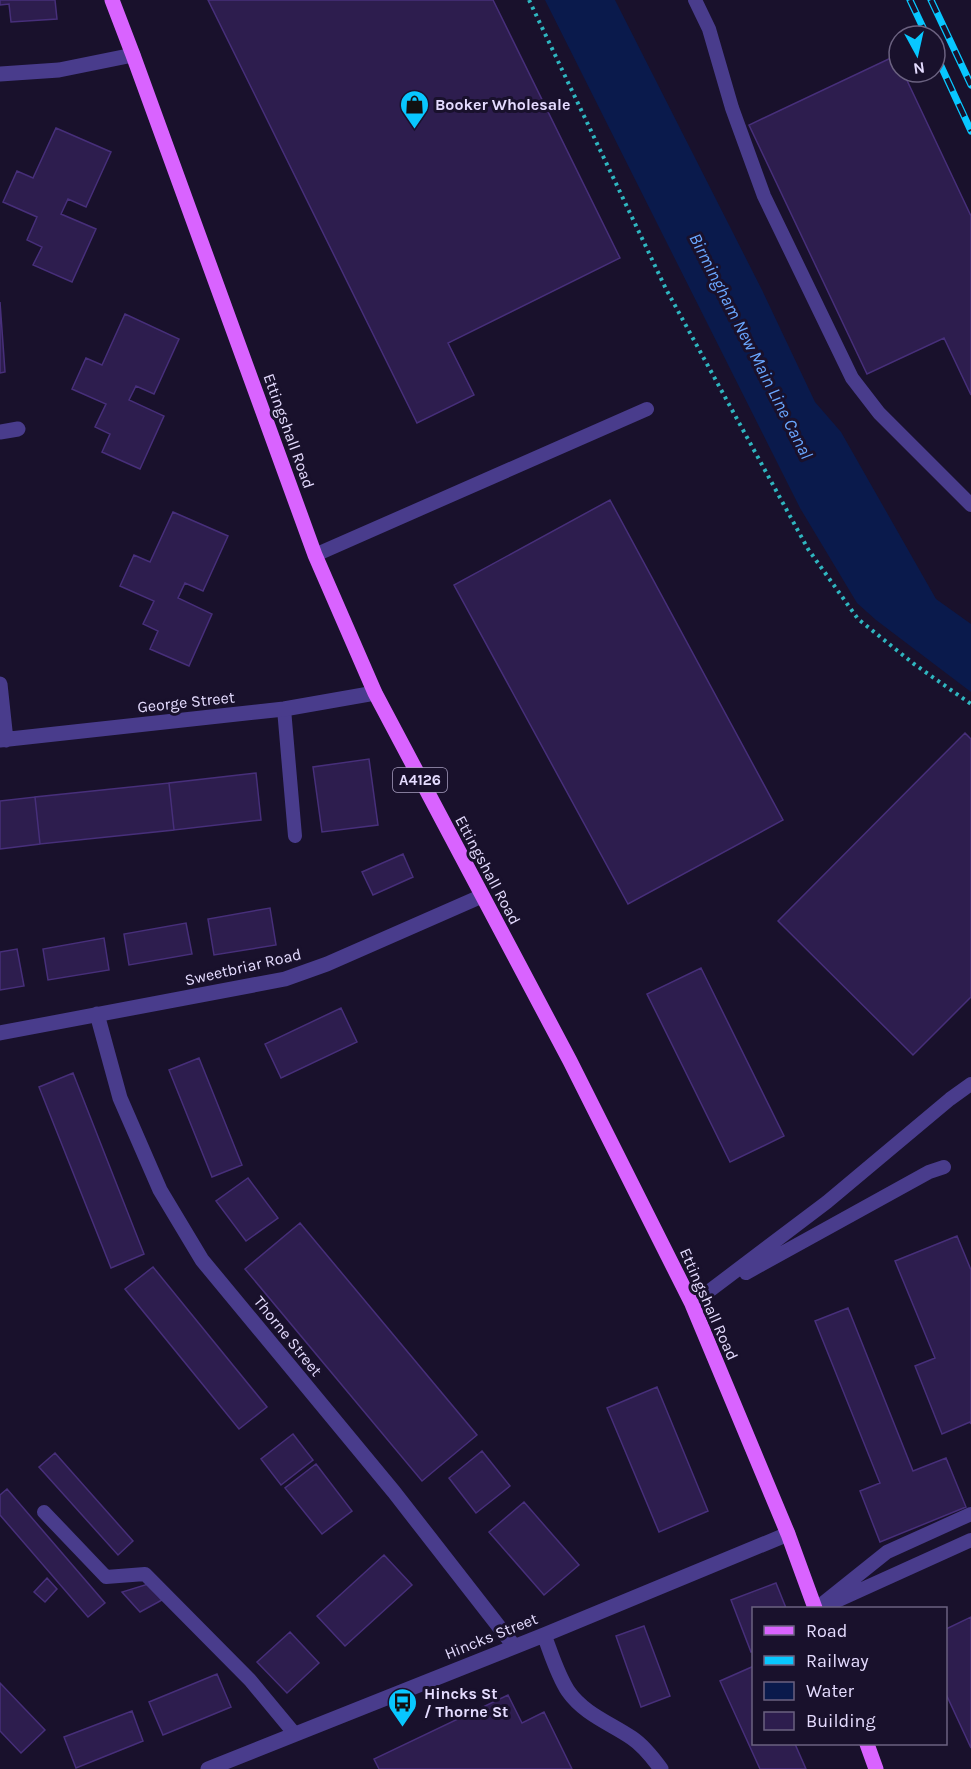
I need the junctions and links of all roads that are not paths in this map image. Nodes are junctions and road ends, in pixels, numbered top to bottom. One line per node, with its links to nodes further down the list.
1 (112, 0): 3 (main road, Ettingshall Road / A4126)
2 (695, 0): 8 (lane)
3 (133, 55): 4 (street); 9 (main road, Ettingshall Road / A4126)
4 (0, 74)
5 (647, 409): 9 (lane)
6 (18, 429): 7 (street)
7 (0, 432)
8 (971, 505)
9 (315, 555): 11 (main road, Ettingshall Road / A4126)
10 (0, 684): 13 (street)
11 (375, 693): 12 (street, George Street); 15 (main road, Ettingshall Road / A4126)
12 (284, 709): 13 (street, George Street); 14 (lane)
13 (3, 740)
14 (295, 836)
15 (482, 896): 16 (street, Sweetbriar Road); 20 (main road, Ettingshall Road / A4126)
16 (97, 1014): 17 (street, Sweetbriar Road); 29 (street, Thorne Street)
17 (0, 1033)
18 (971, 1084): 20 (lane)
19 (944, 1167): 20 (lane)
20 (692, 1304): 23 (main road, Ettingshall Road / A4126)
21 (44, 1512): 30 (lane)
22 (971, 1514): 26 (lane)
23 (788, 1534): 25 (main road, Ettingshall Road / A4126); 28 (street, Hincks Street)
24 (971, 1540): 27 (lane)
25 (817, 1607)
26 (818, 1607)
27 (819, 1607)
28 (544, 1635): 29 (street, Hincks Street); 33 (street)
29 (514, 1646): 30 (street, Hincks Street)
30 (294, 1733): 32 (street, Hincks Street)
31 (868, 1745): 34 (main road)
32 (208, 1769)
33 (661, 1769)
34 (876, 1769)

